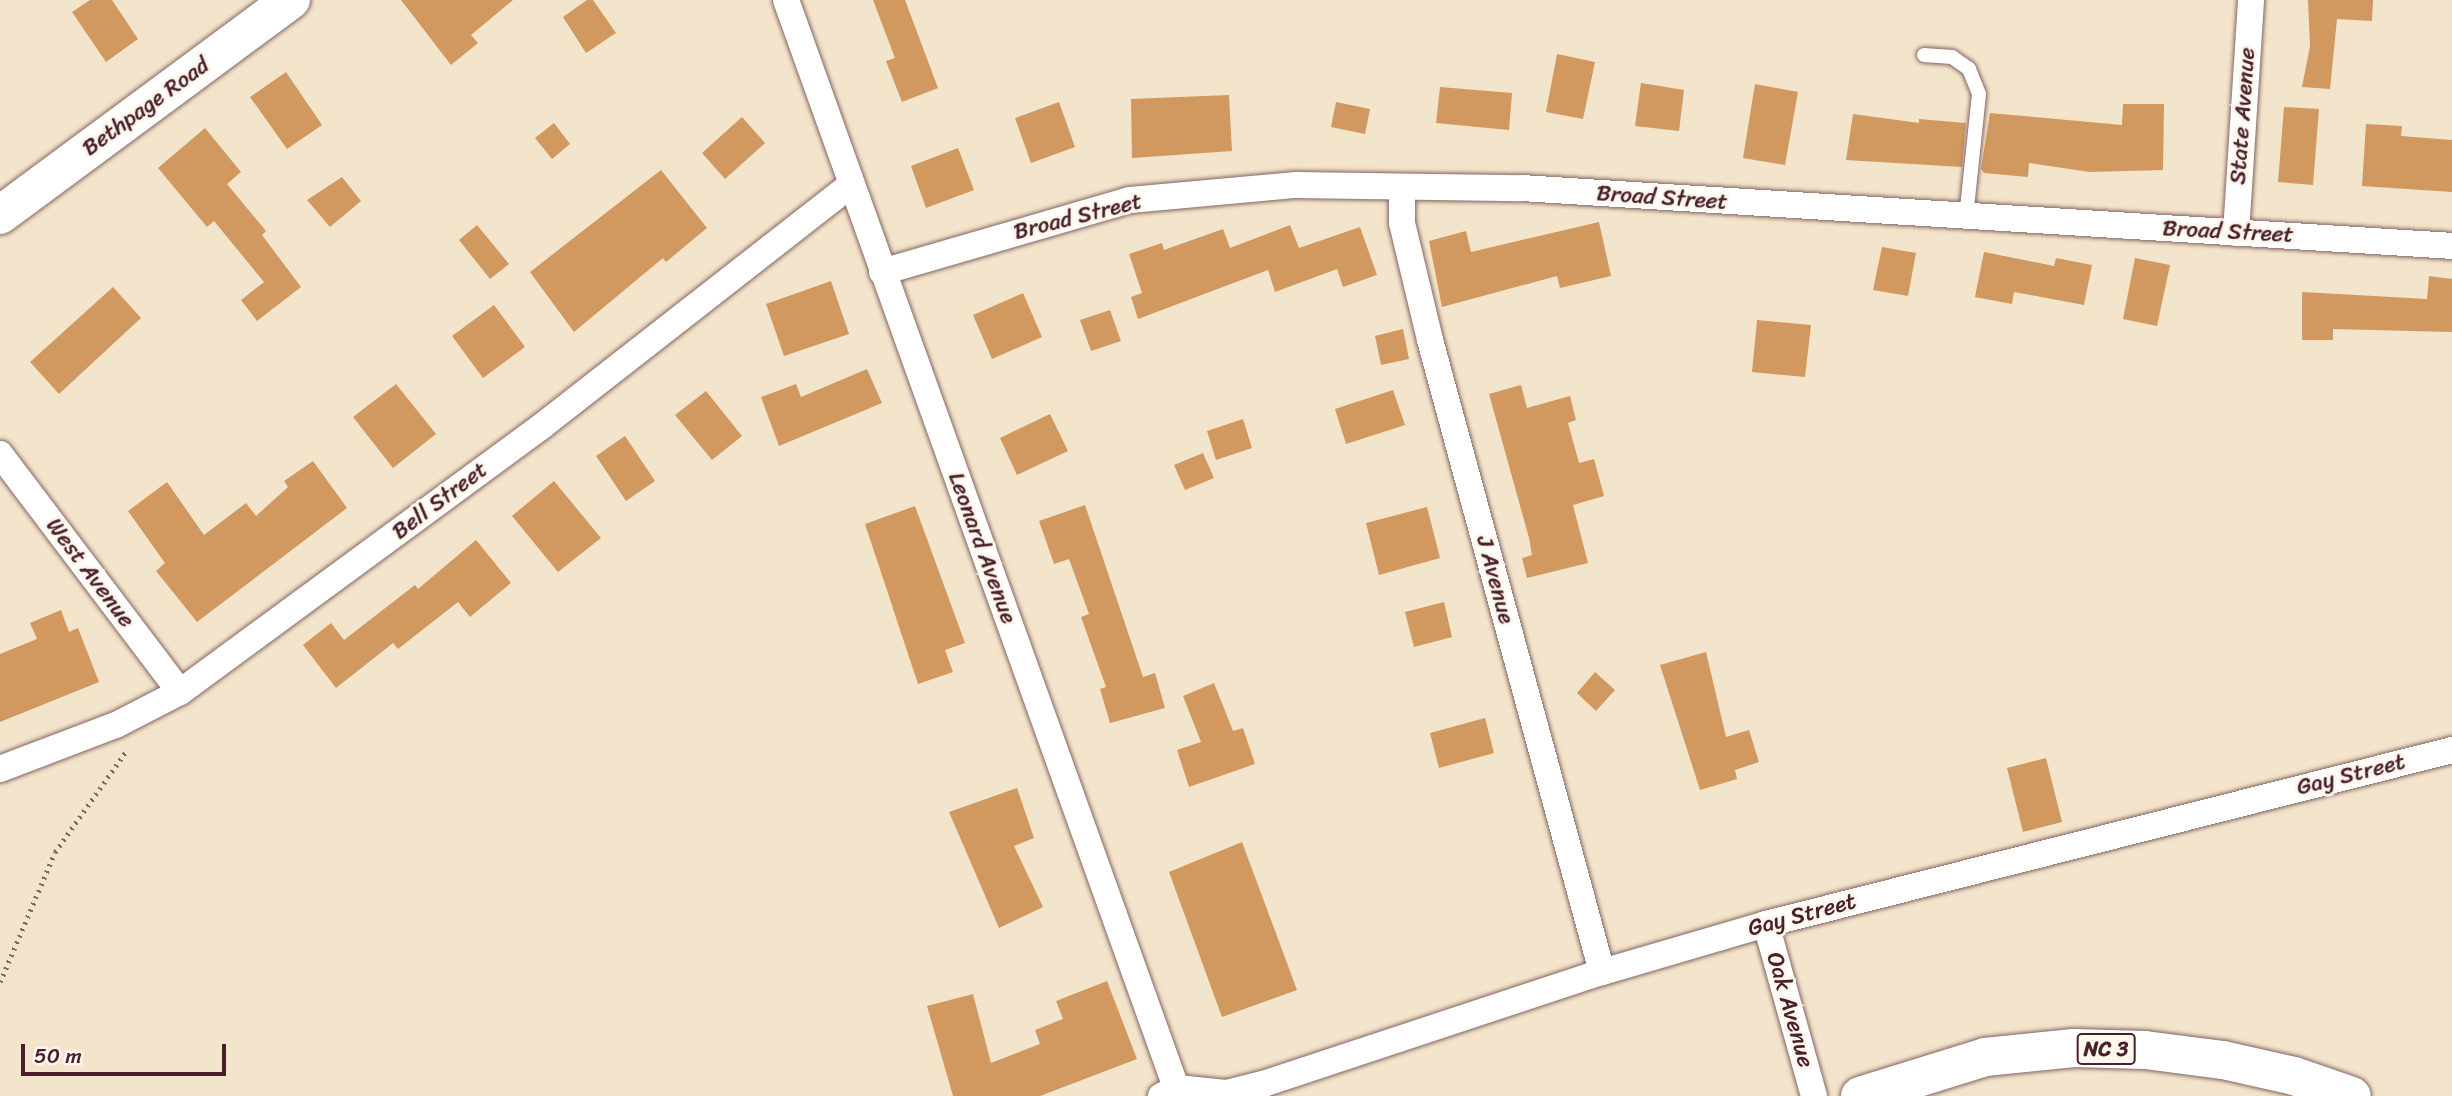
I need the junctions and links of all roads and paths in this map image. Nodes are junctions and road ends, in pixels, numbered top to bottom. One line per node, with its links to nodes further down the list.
1 (291, 0): 7 (main road, Bethpage Road)
2 (786, 0): 5 (street, Leonard Avenue)
3 (2251, 0): 9 (street, State Avenue)
4 (1924, 55): 8 (lane)
5 (851, 185): 11 (street, Leonard Avenue); 13 (street, Bell Street)
6 (1402, 187): 8 (street, Broad Street); 11 (street, Broad Street); 18 (street, J Avenue)
7 (0, 215)
8 (1966, 218): 9 (street, Broad Street)
9 (2236, 233): 10 (street, Broad Street)
10 (2452, 246)
11 (882, 272): 20 (street, Leonard Avenue)
12 (0, 454): 13 (street, West Avenue)
13 (180, 692): 16 (street, Bell Street)
14 (137, 740): 19 (path)
15 (2452, 750): 17 (street, Gay Street)
16 (0, 769)
17 (1766, 924): 18 (street, Gay Street); 21 (street, Oak Avenue)
18 (1602, 972): 20 (street, Gay Street)
19 (0, 982)
20 (1172, 1093)
21 (1814, 1096)
22 (1860, 1096): 23 (main road, NC 3)
23 (2352, 1096)

